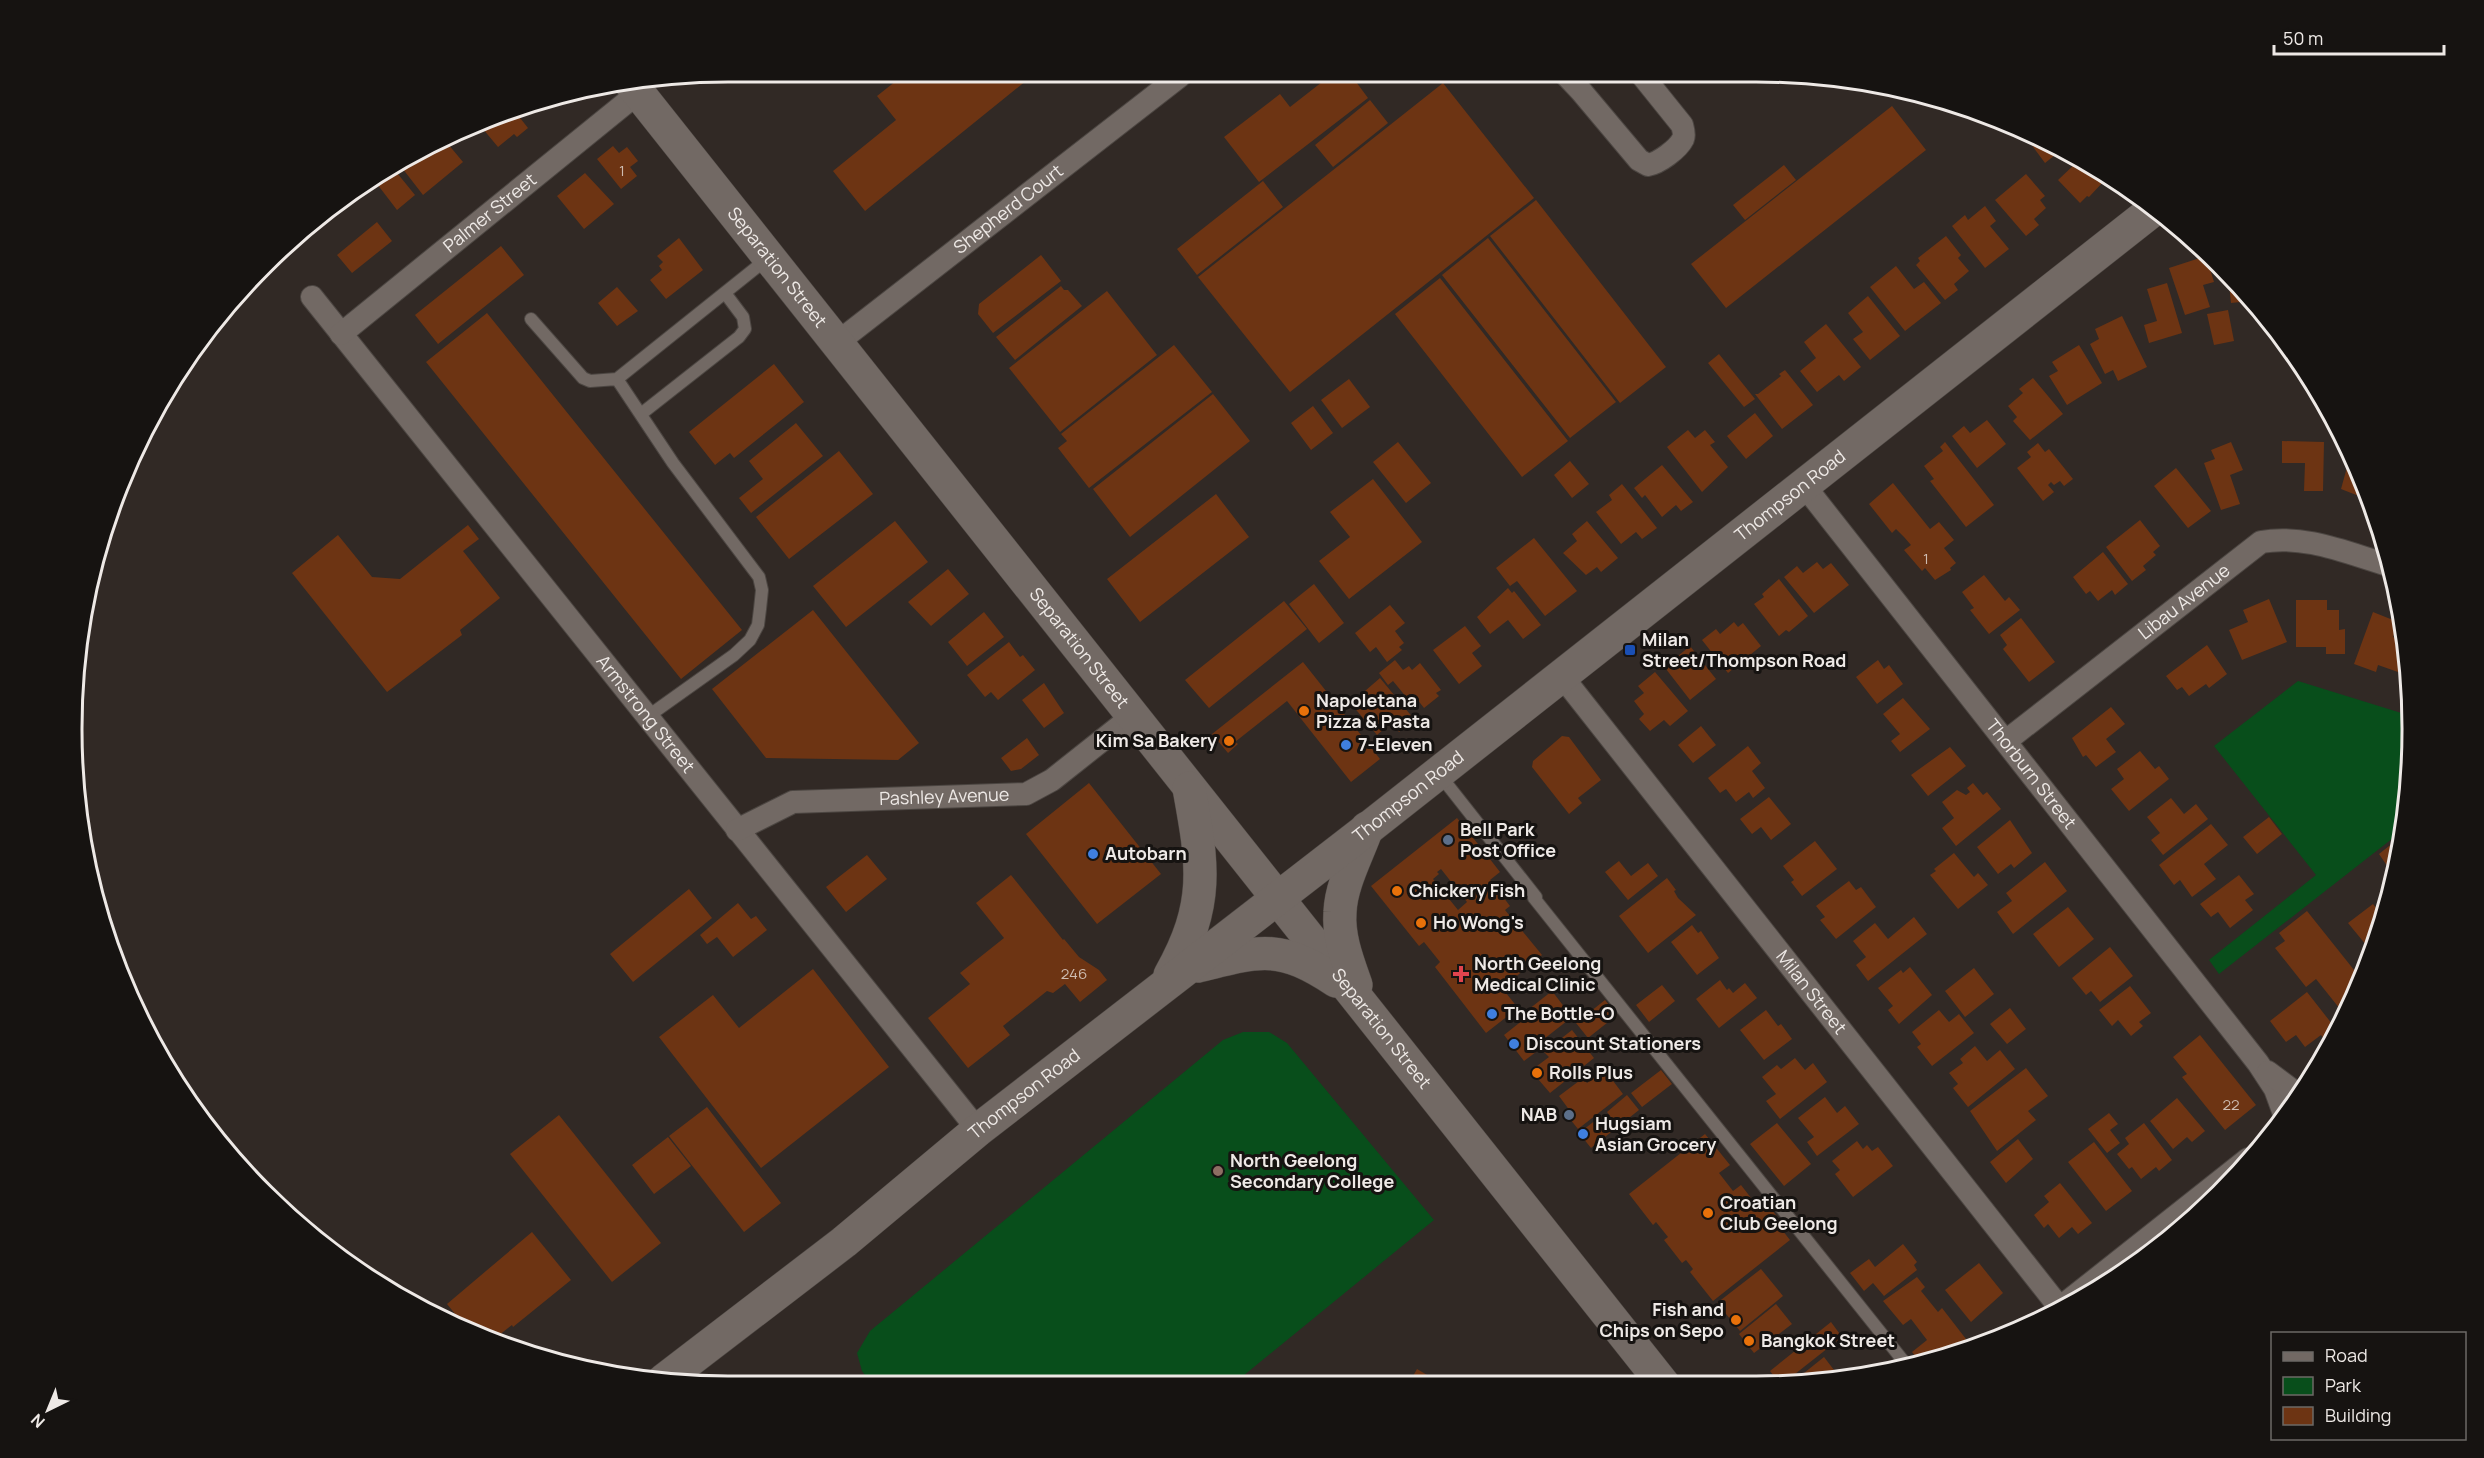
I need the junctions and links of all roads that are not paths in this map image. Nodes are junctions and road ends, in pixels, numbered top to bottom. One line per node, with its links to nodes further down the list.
1 (1172, 82): 12 (street, Shepherd Court)
2 (1573, 82): 3 (street)
3 (1647, 82)
4 (636, 90): 7 (main road, Separation Street)
5 (630, 91): 11 (street, Palmer Street)
6 (2147, 215): 15 (main road, Thompson Road)
7 (770, 257): 8 (lane); 12 (main road, Separation Street)
8 (725, 293): 13 (lane); 14 (lane)
9 (312, 297): 11 (street, Armstrong Street)
10 (531, 320): 13 (lane)
11 (341, 334): 19 (street, Armstrong Street)
12 (838, 342): 18 (main road, Separation Street)
13 (617, 379): 14 (lane)
14 (641, 414): 19 (lane)
15 (1803, 484): 17 (main road, Thompson Road); 20 (street, Thorburn Street)
16 (2379, 562): 20 (street, Libau Avenue)
17 (1561, 675): 21 (main road, Thompson Road); 32 (street, Milan Street)
18 (1134, 715): 22 (main road, Separation Street); 24 (street, Pashley Avenue)
19 (647, 717): 24 (street, Armstrong Street)
20 (2006, 741): 28 (street, Thorburn Street)
21 (1438, 773): 23 (main road, Thompson Road); 33 (lane)
22 (1188, 784): 25 (main road, Separation Street); 26 (main road)
23 (1367, 828): 25 (main road, Thompson Road); 27 (main road)
24 (737, 830): 29 (street, Armstrong Street)
25 (1278, 897): 26 (main road, Thompson Road); 27 (main road, Separation Street)
26 (1176, 976): 27 (main road); 29 (main road, Thompson Road)
27 (1359, 999): 35 (main road, Separation Street)
28 (2286, 1098)
29 (978, 1130): 34 (main road, Thompson Road)
30 (2201, 1196): 31 (street)
31 (2105, 1273)
32 (2054, 1302)
33 (1901, 1358)
34 (674, 1373)
35 (1658, 1376)

